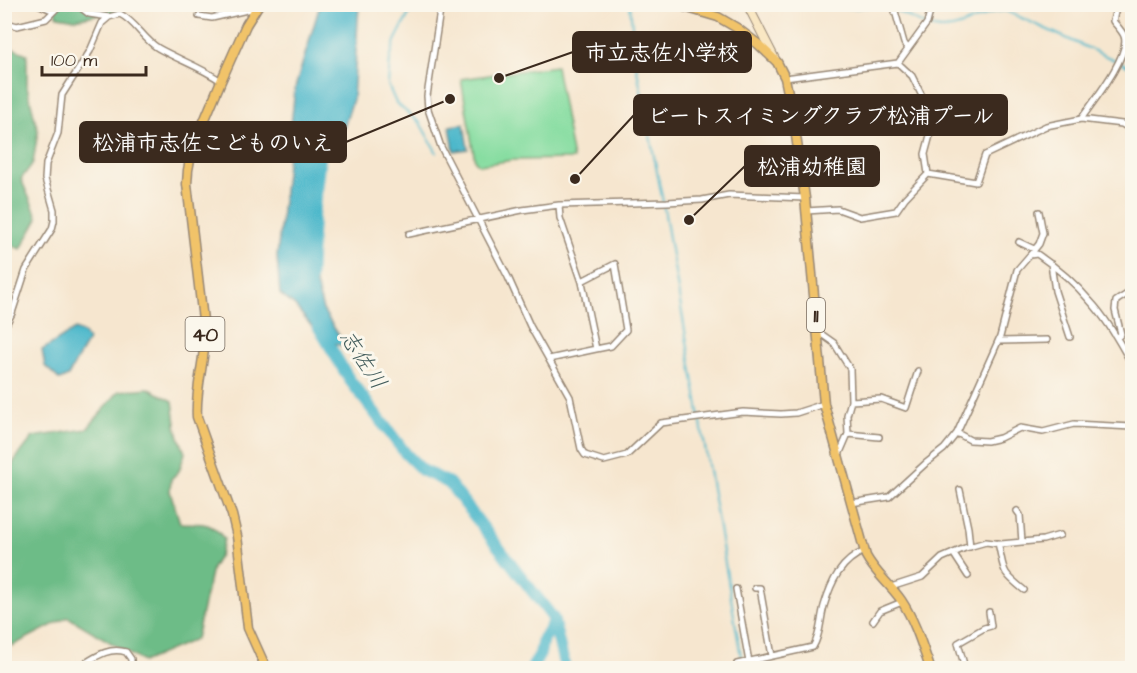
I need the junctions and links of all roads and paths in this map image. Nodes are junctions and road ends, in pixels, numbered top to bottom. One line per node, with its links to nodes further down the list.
1 (38, 4): 11 (street)
2 (61, 4): 11 (street)
3 (76, 4): 13 (street)
4 (441, 4): 27 (street)
5 (674, 4): 16 (main road, 11)
6 (747, 4): 16 (street)
7 (932, 4): 15 (street)
8 (1117, 4): 20 (street)
9 (259, 6): 12 (street); 19 (main road, 40)
10 (893, 8): 15 (street)
11 (54, 11): 14 (street)
12 (199, 16)
13 (109, 17): 19 (street); 35 (street)
14 (4, 22)
15 (908, 49): 17 (street)
16 (777, 62): 18 (main road, 11)
17 (898, 63): 18 (street); 22 (street)
18 (785, 78): 23 (main road, 11)
19 (221, 81): 75 (main road, 40)
20 (1081, 119): 21 (street); 22 (street)
21 (1129, 131)
22 (928, 174): 25 (street)
23 (805, 198): 24 (street); 25 (main road, 11)
24 (559, 205): 27 (street); 33 (street)
25 (806, 211): 36 (main road, 11)
26 (1039, 212): 30 (street)
27 (479, 220): 28 (street); 42 (street)
28 (409, 234)
29 (1019, 242): 30 (street)
30 (1034, 249): 31 (street)
31 (1030, 255): 32 (street); 40 (street)
32 (1051, 264): 37 (street); 38 (street)
33 (582, 280): 41 (street); 41 (street)
34 (1132, 295): 38 (street)
35 (4, 328)
36 (817, 331): 45 (street); 46 (main road, 11)
37 (1070, 337)
38 (1117, 338): 43 (street)
39 (1047, 340): 40 (street)
40 (999, 341): 48 (street)
41 (596, 349): 42 (street)
42 (549, 359): 46 (street)
43 (1132, 364)
44 (918, 371): 45 (street)
45 (851, 401): 49 (street)
46 (824, 404): 51 (main road, 11)
47 (1132, 427): 48 (street)
48 (957, 433): 53 (street)
49 (848, 434): 50 (street); 51 (street)
50 (879, 437)
51 (838, 456): 53 (main road, 11)
52 (960, 490): 58 (street)
53 (851, 503): 59 (main road, 11)
54 (1017, 512): 56 (street)
55 (1060, 535): 56 (street)
56 (1023, 542): 57 (street)
57 (998, 543): 58 (street); 65 (street)
58 (970, 547): 60 (street)
59 (865, 551): 62 (main road, 11); 69 (street)
60 (953, 553): 61 (street); 62 (street)
61 (968, 576)
62 (891, 587): 66 (main road, 11)
63 (755, 588): 69 (street)
64 (736, 589): 70 (street)
65 (1024, 590)
66 (902, 602): 68 (street); 76 (main road, 11)
67 (988, 612): 77 (street)
68 (873, 621)
69 (772, 656): 70 (street)
70 (748, 662): 71 (street)
71 (737, 664)
72 (1032, 664): 78 (street)
73 (77, 669): 74 (street)
74 (131, 669)
75 (266, 669)
76 (930, 669)
77 (965, 669)
78 (1024, 669)

